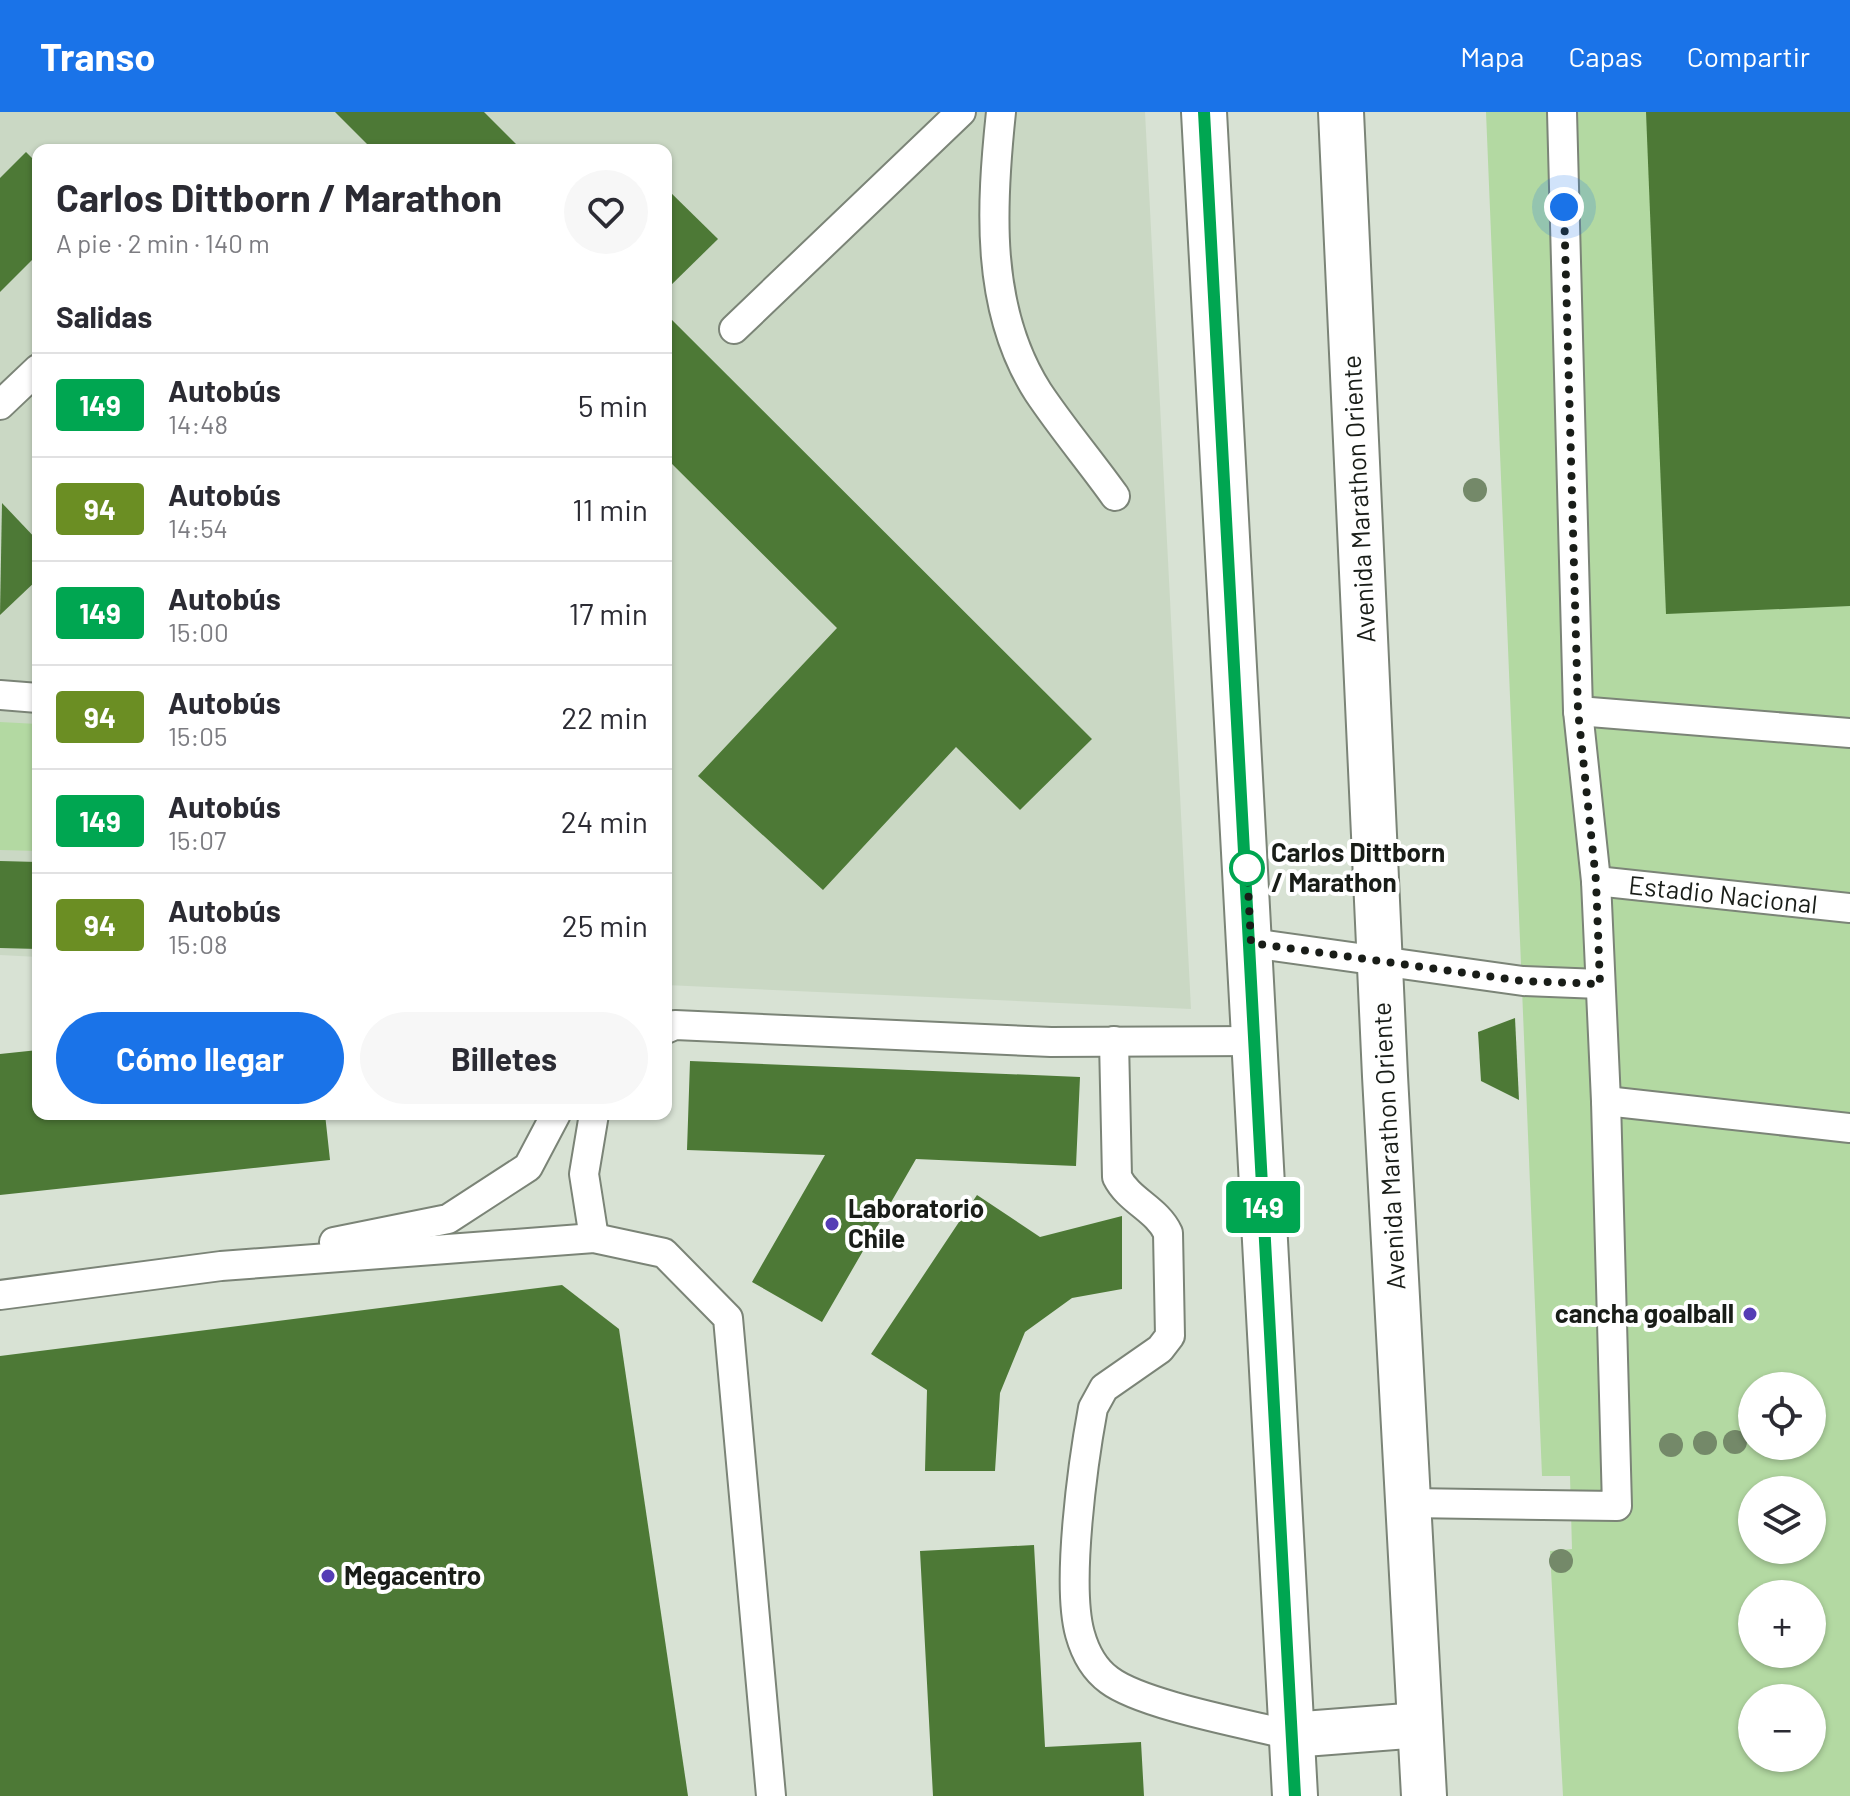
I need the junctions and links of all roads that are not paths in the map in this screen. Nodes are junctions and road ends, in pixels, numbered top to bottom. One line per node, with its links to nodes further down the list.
1 (961, 112): 6 (lane)
2 (1001, 112): 9 (lane)
3 (1204, 112): 16 (main road)
4 (1341, 112): 17 (main road, Avenida Marathon Oriente)
5 (1562, 112): 12 (lane)
6 (734, 329)
7 (32, 375): 8 (lane)
8 (0, 405)
9 (1115, 496)
10 (0, 695): 11 (lane)
11 (32, 698)
12 (1578, 711): 13 (lane); 14 (lane)
13 (1850, 733)
14 (1596, 881): 15 (lane, Estadio Nacional); 18 (lane)
15 (1850, 908)
16 (1251, 943): 17 (lane); 21 (main road)
17 (1379, 961): 18 (lane); 29 (main road, Avenida Marathon Oriente)
18 (1600, 984): 22 (lane)
19 (672, 1029): 20 (lane)
20 (1114, 1041): 21 (lane); 31 (lane)
21 (1257, 1041): 31 (main road)
22 (1606, 1101): 25 (lane); 29 (lane)
23 (553, 1120): 27 (lane)
24 (593, 1120): 26 (lane)
25 (1850, 1128)
26 (594, 1238): 27 (lane); 32 (lane)
27 (221, 1266): 28 (lane)
28 (0, 1295)
29 (1409, 1503): 30 (main road, Avenida Marathon Oriente)
30 (1420, 1725): 31 (main road); 34 (main road, Avenida Marathon Oriente)
31 (1291, 1735): 33 (main road)
32 (771, 1796)
33 (1295, 1796)
34 (1424, 1796)

